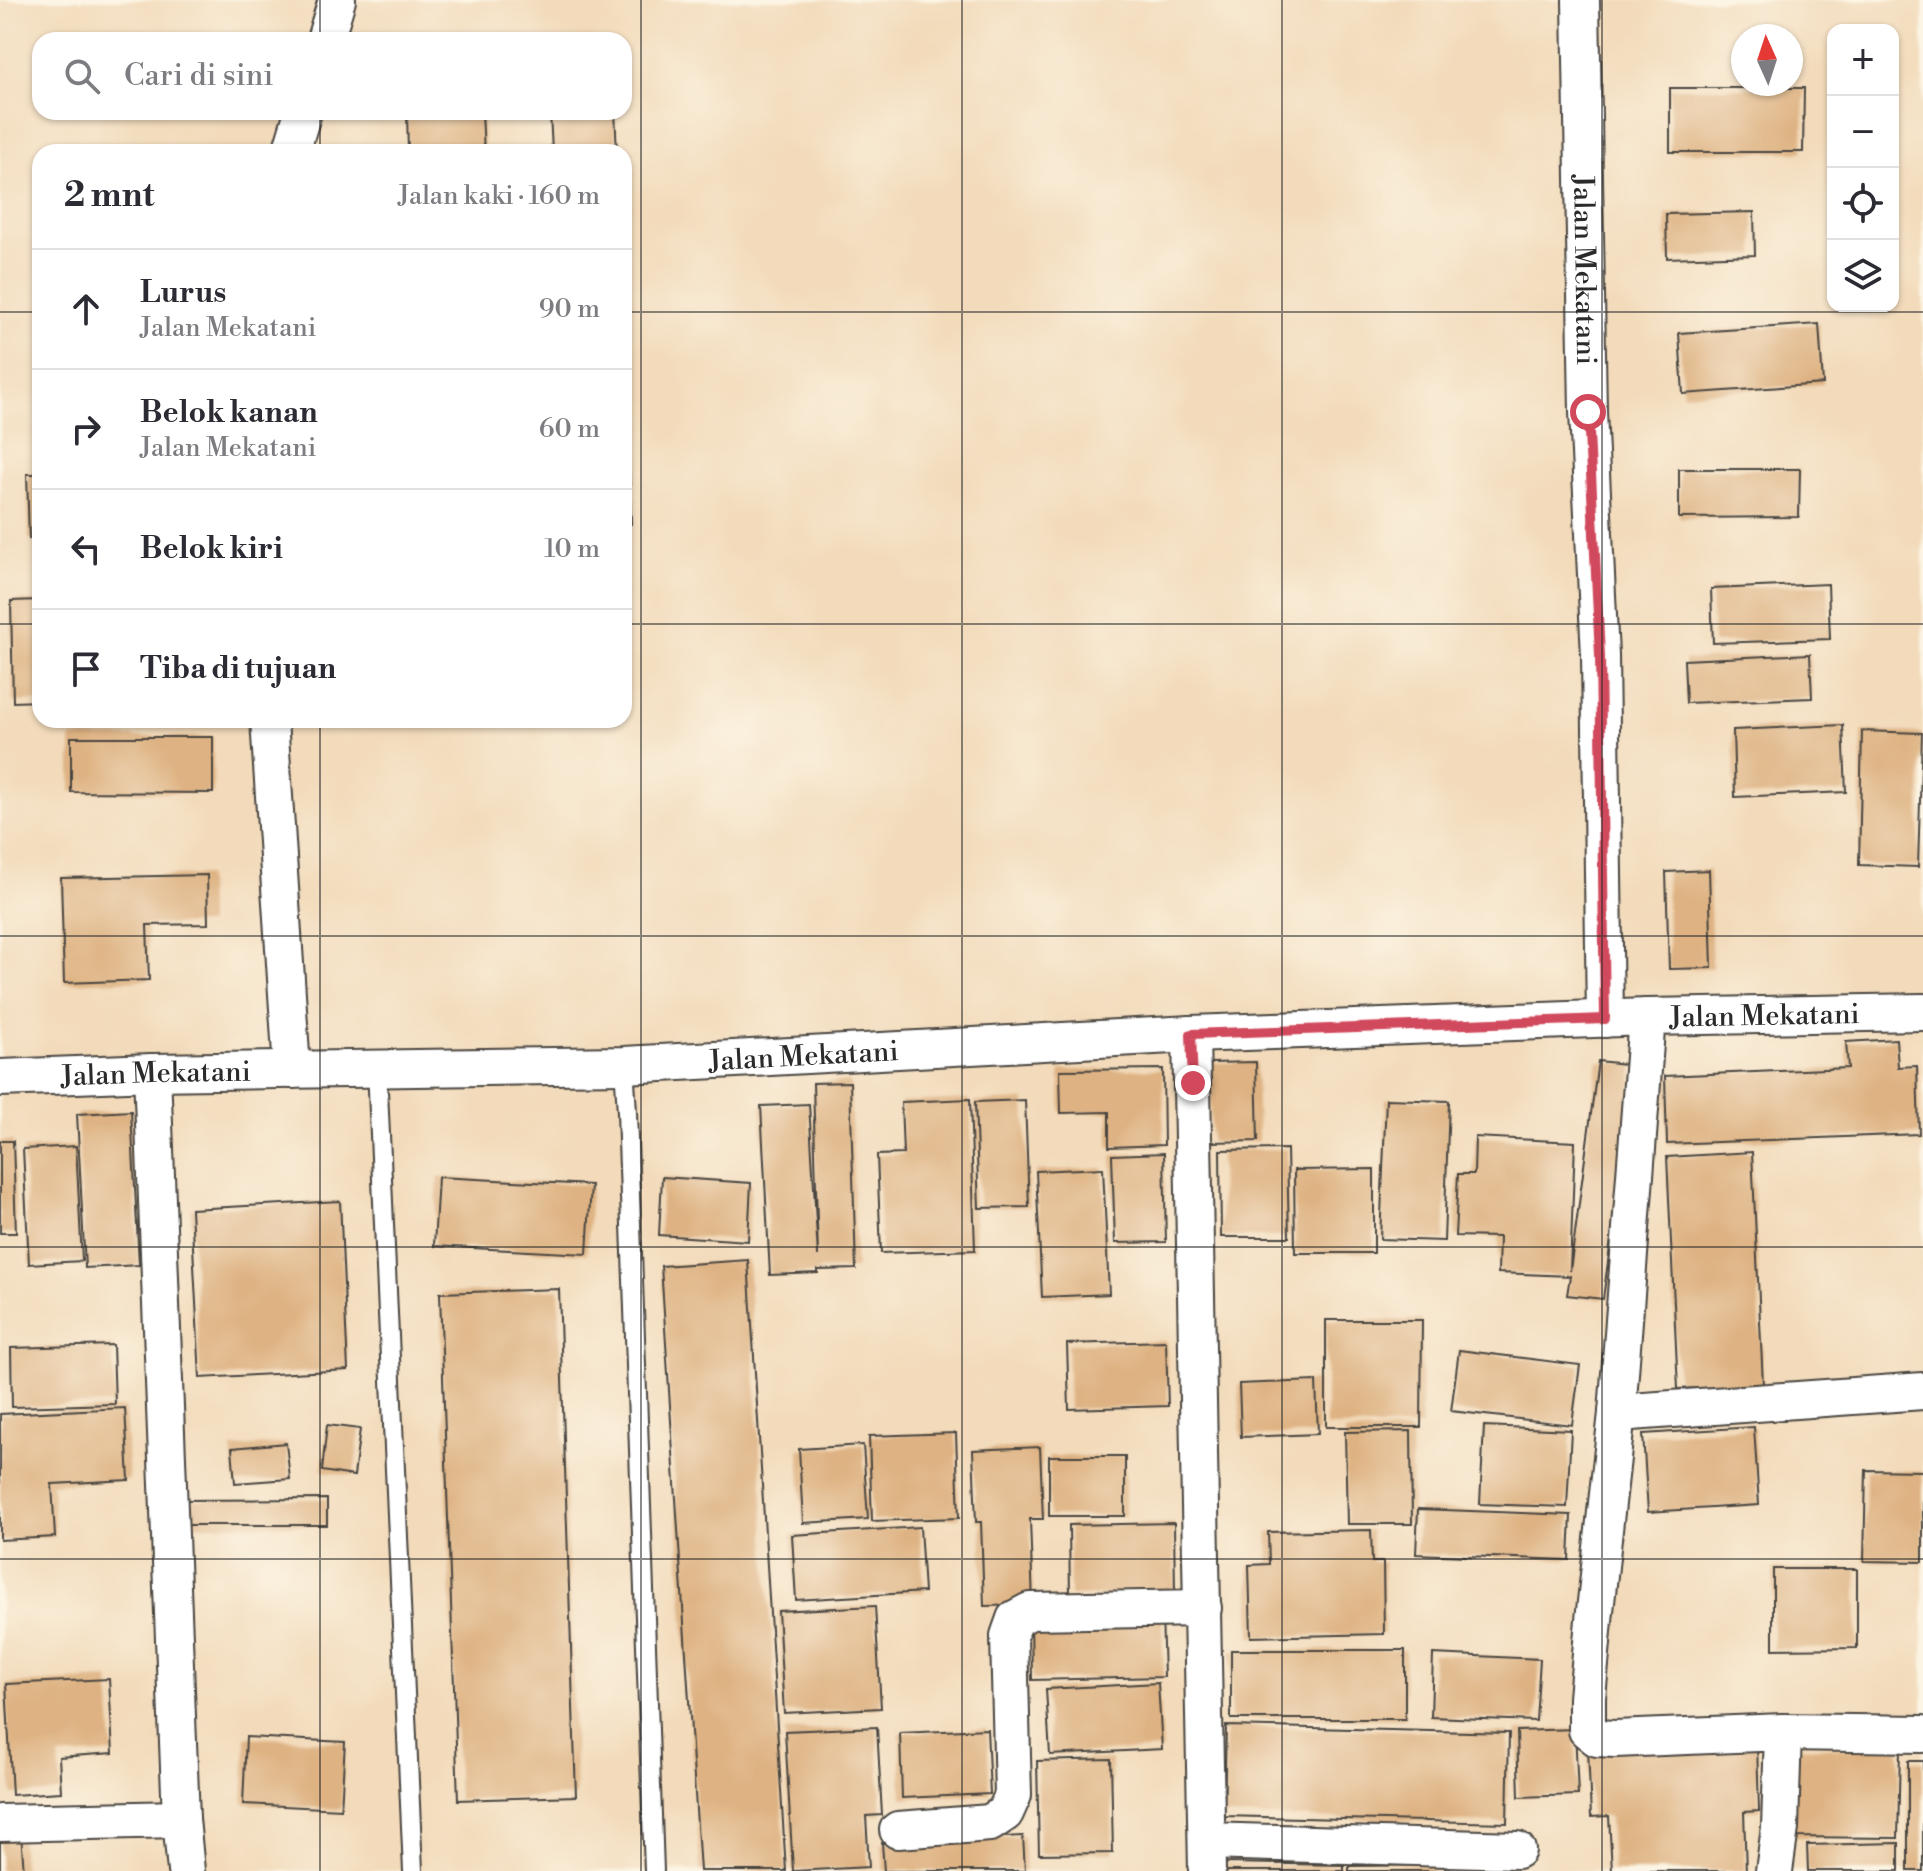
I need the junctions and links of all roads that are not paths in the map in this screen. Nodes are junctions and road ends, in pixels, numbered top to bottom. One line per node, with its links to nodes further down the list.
1 (337, 0): 3 (street)
2 (1581, 0): 9 (street, Jalan Mekatani)
3 (327, 32)
4 (301, 120): 5 (street)
5 (293, 144)
6 (270, 728): 13 (street)
7 (1923, 1012): 8 (street, Jalan Mekatani)
8 (1647, 1017): 9 (street, Jalan Mekatani); 17 (street)
9 (1605, 1019): 10 (street, Jalan Mekatani)
10 (1191, 1034): 11 (street, Jalan Mekatani); 18 (street)
11 (624, 1065): 12 (street, Jalan Mekatani); 28 (lane)
12 (377, 1068): 13 (street, Jalan Mekatani); 27 (lane)
13 (292, 1070): 14 (street, Jalan Mekatani)
14 (152, 1072): 15 (street, Jalan Mekatani); 21 (street)
15 (0, 1078)
16 (1923, 1391): 17 (street)
17 (1617, 1413): 19 (street)
18 (1203, 1608): 23 (street); 25 (street)
19 (1783, 1732): 20 (street); 29 (street)
20 (1923, 1734)
21 (181, 1819): 22 (street); 26 (street)
22 (0, 1823)
23 (898, 1830)
24 (1517, 1850): 25 (street)
25 (1207, 1856)
26 (186, 1871)
27 (413, 1871)
28 (654, 1871)
29 (1774, 1871)

